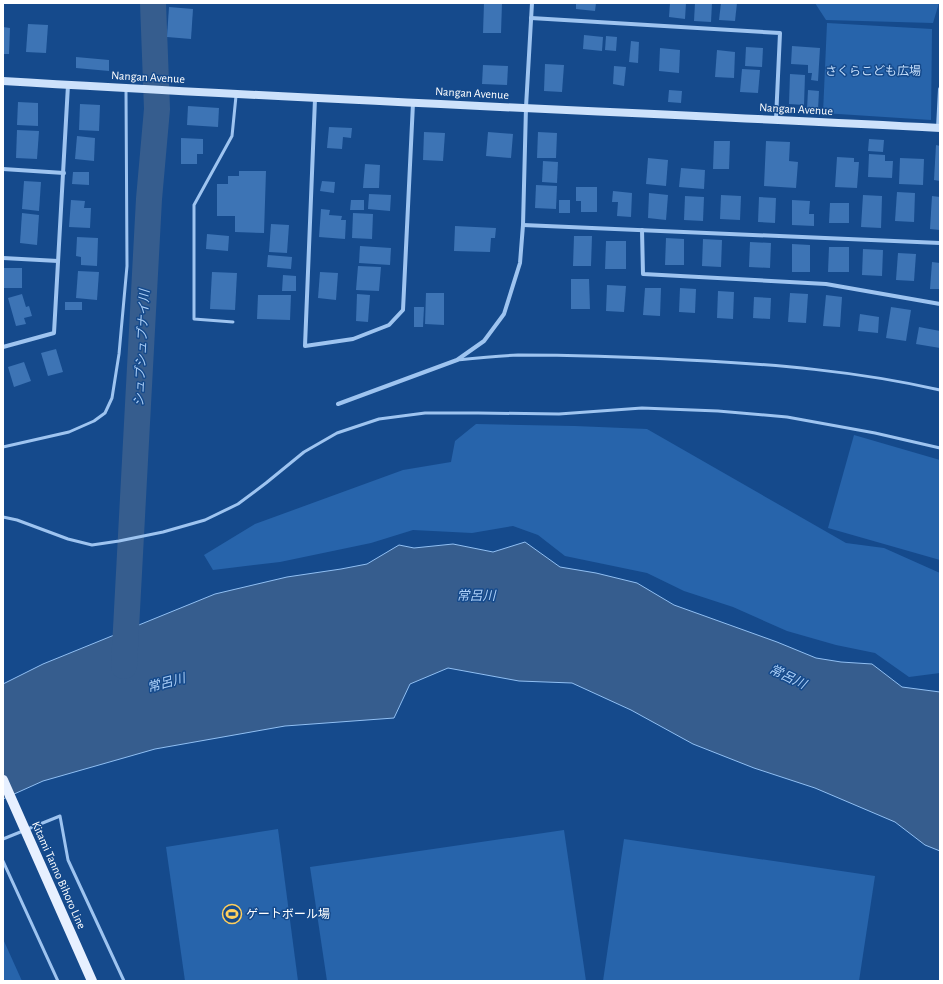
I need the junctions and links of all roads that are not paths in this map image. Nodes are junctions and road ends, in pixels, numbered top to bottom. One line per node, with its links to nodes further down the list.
1 (532, 3): 2 (street)
2 (531, 18): 10 (street); 11 (street)
3 (3, 81): 4 (main road, Nangan Avenue)
4 (68, 85): 5 (main road, Nangan Avenue); 14 (street)
5 (126, 88): 7 (main road, Nangan Avenue); 26 (lane)
6 (940, 89): 12 (street)
7 (236, 94): 8 (main road, Nangan Avenue); 21 (lane)
8 (315, 99): 9 (main road, Nangan Avenue); 9 (street)
9 (413, 102): 10 (main road, Nangan Avenue)
10 (526, 108): 11 (main road, Nangan Avenue); 15 (street)
11 (776, 120): 12 (main road, Nangan Avenue)
12 (939, 128)
13 (3, 169): 14 (street)
14 (64, 173): 19 (street)
15 (523, 225): 16 (street); 23 (street)
16 (642, 230): 17 (street); 20 (street)
17 (940, 243)
18 (3, 258): 19 (street)
19 (58, 261): 22 (street)
20 (940, 304)
21 (233, 322)
22 (3, 347)
23 (457, 360): 24 (lane); 25 (street)
24 (940, 390)
25 (338, 404)
26 (3, 447)
27 (940, 448): 28 (lane)
28 (3, 517)
29 (3, 780): 33 (main road, Kitami Tanno Bihoro Line, bridge)
30 (3, 840): 34 (lane)
31 (3, 861): 32 (lane)
32 (58, 981)
33 (92, 981)
34 (124, 981)

